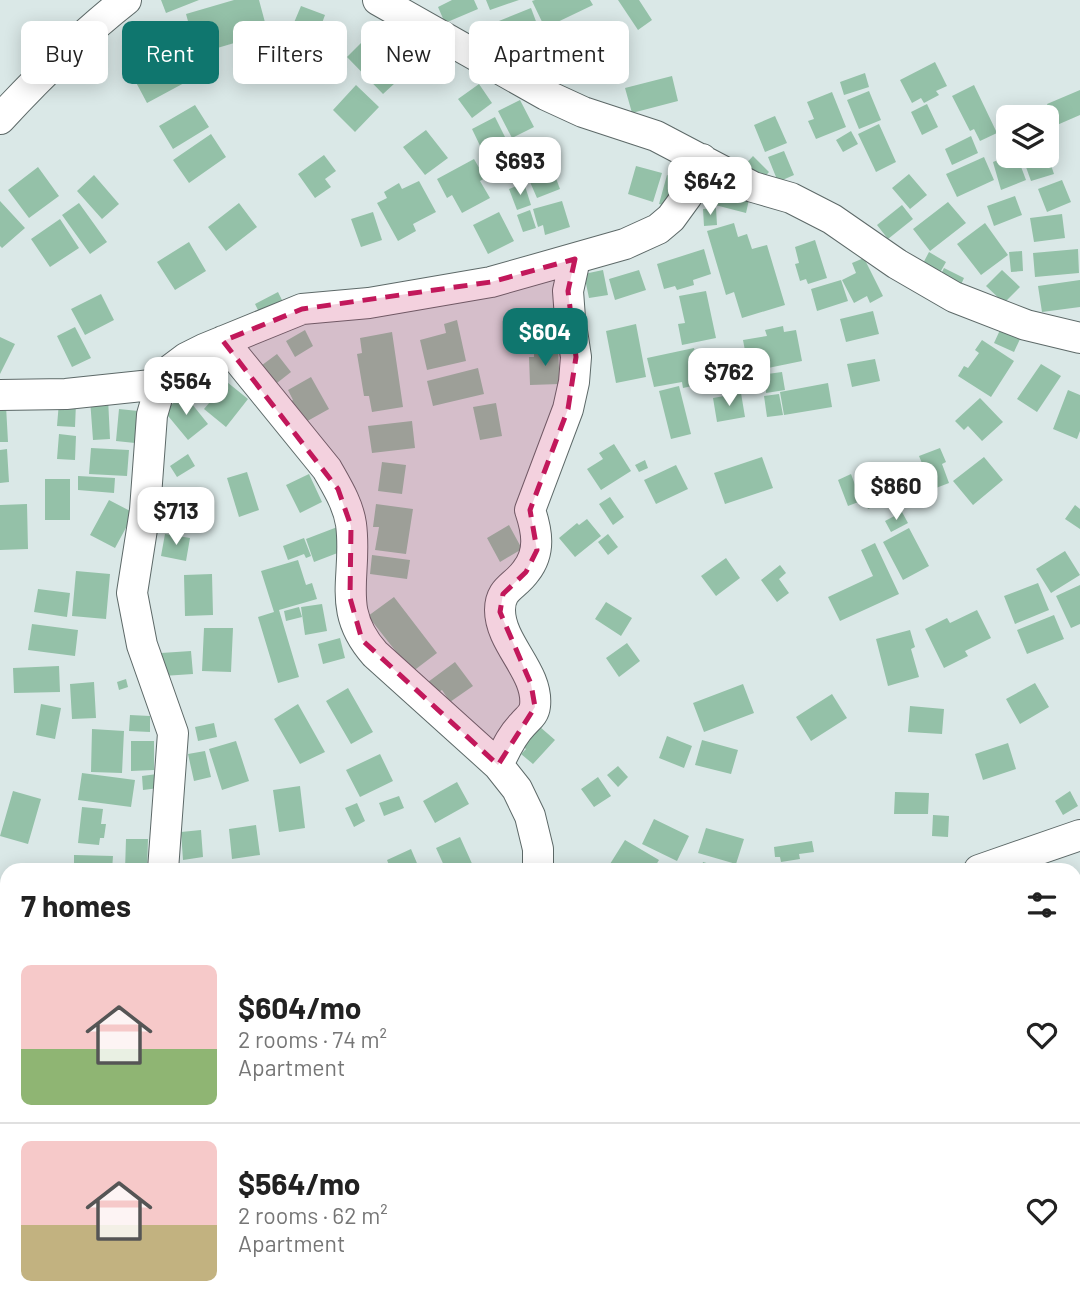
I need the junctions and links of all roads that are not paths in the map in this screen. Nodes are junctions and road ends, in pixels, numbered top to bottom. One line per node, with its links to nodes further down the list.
1 (126, 0): 3 (street)
2 (378, 0): 4 (street)
3 (0, 119)
4 (702, 159): 5 (street); 6 (street)
5 (575, 259): 7 (street); 10 (street)
6 (1080, 338)
7 (223, 341): 8 (street); 10 (street)
8 (161, 384): 9 (street); 12 (street)
9 (0, 395)
10 (498, 765): 13 (street)
11 (1080, 835): 14 (street)
12 (164, 863)
13 (538, 863)
14 (997, 863)

